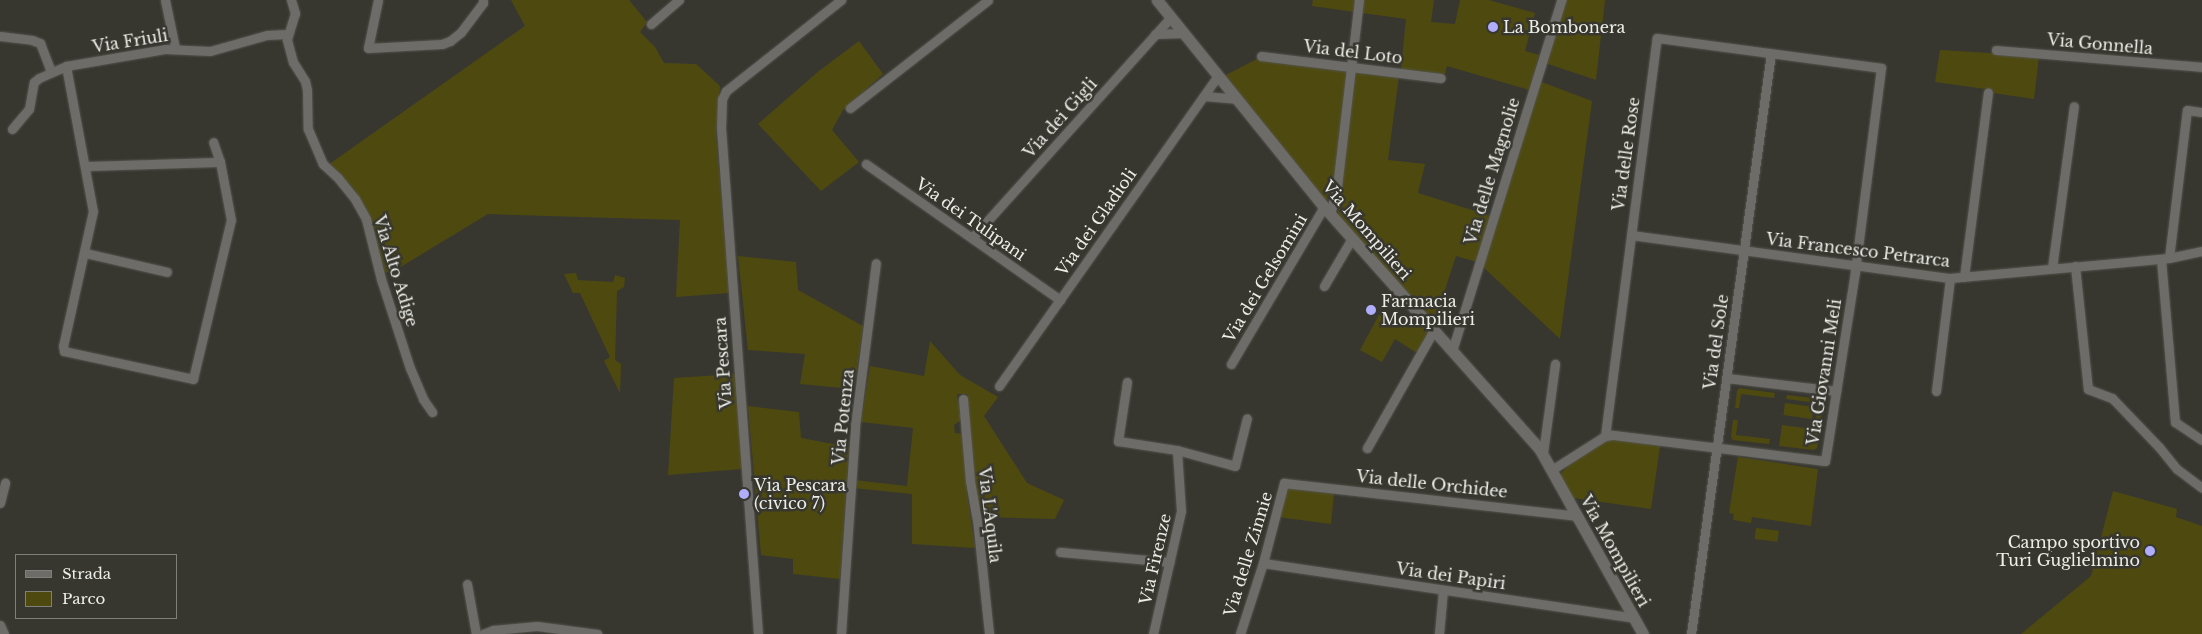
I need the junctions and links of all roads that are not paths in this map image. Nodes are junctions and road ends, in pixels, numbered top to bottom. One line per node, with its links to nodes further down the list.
1 (165, 0): 17 (street)
2 (291, 0): 14 (street)
3 (378, 0): 4 (street)
4 (483, 0)
5 (679, 0): 12 (street)
6 (841, 0): 91 (street, Via Pescara)
7 (988, 0): 32 (street)
8 (1157, 0): 11 (street, Via Mompilieri)
9 (1359, 0): 22 (street, Via dei Gelsomini)
10 (1561, 0): 57 (street, Via delle Magnolie)
11 (1171, 17): 13 (street, Via Mompilieri); 15 (street, Via dei Gigli)
12 (651, 24)
13 (1184, 33): 15 (street); 26 (street, Via Mompilieri)
14 (287, 34): 17 (street, Via Friuli); 66 (street, Via Alto Adige)
15 (1155, 34): 41 (street, Via dei Gigli)
16 (0, 36): 25 (street)
17 (174, 48): 21 (street, Via Friuli)
18 (1996, 50): 23 (street, Via Gonnella)
19 (1771, 53): 24 (street, Via delle Rose); 40 (street, Via delle Rose); 43 (street, Via del Sole)
20 (1261, 56): 22 (street, Via del Loto)
21 (66, 66): 25 (street, Via Friuli); 38 (street)
22 (1352, 67): 27 (street, Via del Loto); 39 (street, Via dei Gelsomini)
23 (2202, 67)
24 (1882, 68): 48 (street, Via Giovanni Meli)
25 (51, 72): 34 (street, Via Friuli)
26 (1218, 76): 29 (street, Via dei Gladioli); 30 (street, Via Mompilieri)
27 (1441, 78)
28 (1988, 93): 52 (street)
29 (1204, 96): 30 (street); 55 (street, Via dei Gladioli)
30 (1236, 99): 39 (street, Via Mompilieri)
31 (2074, 106): 50 (street)
32 (850, 108)
33 (2202, 112): 46 (street)
34 (12, 129)
35 (214, 142): 36 (street)
36 (220, 162): 38 (street); 45 (street)
37 (866, 164): 41 (street, Via dei Tulipani)
38 (85, 166): 45 (street)
39 (1327, 210): 42 (street, Via Mompilieri); 58 (street, Via dei Gelsomini)
40 (1631, 235): 43 (street, Via Francesco Petrarca); 68 (street, Via delle Rose)
41 (972, 238): 55 (street, Via dei Tulipani)
42 (1352, 238): 54 (street); 56 (street, Via Mompilieri)
43 (1743, 251): 48 (street, Via Francesco Petrarca); 60 (street, Via del Sole)
44 (2202, 251): 46 (street, Via Francesco Petrarca)
45 (85, 252): 51 (street)
46 (2165, 259): 49 (street, Via Francesco Petrarca); 69 (street)
47 (876, 263): 92 (street, Via Potenza)
48 (1856, 266): 53 (street, Via Francesco Petrarca); 63 (street, Via Giovanni Meli)
49 (2075, 266): 50 (street, Via Francesco Petrarca); 77 (street)
50 (2052, 268): 52 (street, Via Francesco Petrarca)
51 (167, 272)
52 (1964, 277): 53 (street, Via Francesco Petrarca)
53 (1950, 278): 64 (street)
54 (1324, 286)
55 (1060, 300): 62 (street, Via dei Gladioli)
56 (1434, 330): 57 (street, Via Mompilieri); 71 (street)
57 (1452, 351): 73 (street, Via Mompilieri)
58 (1231, 364)
59 (1555, 364): 73 (street)
60 (1727, 378): 63 (street); 70 (street, Via del Sole)
61 (1127, 382): 72 (street)
62 (999, 386)
63 (1836, 391): 70 (street, Via Giovanni Meli)
64 (1936, 391)
65 (963, 399): 93 (street, Via L'Aquila)
66 (432, 412)
67 (1247, 418): 72 (street)
68 (1605, 436): 70 (street, Via Giovanni Meli); 74 (street)
69 (2202, 440)
70 (1717, 447): 98 (street, Via del Sole)
71 (1367, 448)
72 (1177, 450): 81 (street, Via Firenze)
73 (1543, 453): 74 (street, Via Mompilieri)
74 (1553, 469): 79 (street, Via Mompilieri)
75 (5, 483): 78 (street)
76 (1284, 483): 79 (street, Via delle Orchidee); 82 (street, Via delle Zinnie)
77 (2202, 488)
78 (0, 503)
79 (1576, 516): 85 (street, Via Mompilieri)
80 (1060, 552): 81 (street)
81 (1170, 562): 94 (street, Via Firenze)
82 (1263, 563): 84 (street, Via dei Papiri); 95 (street, Via delle Zinnie)
83 (467, 584): 88 (street)
84 (1443, 590): 85 (street, Via dei Papiri); 96 (street)
85 (1634, 618): 97 (street, Via Mompilieri)
86 (0, 625): 87 (street)
87 (4, 634)
88 (476, 634)
89 (483, 634): 90 (street)
90 (595, 634)
91 (758, 634)
92 (842, 634)
93 (988, 634)
94 (1153, 634)
95 (1240, 634)
96 (1439, 634)
97 (1642, 634)
98 (1691, 634)

